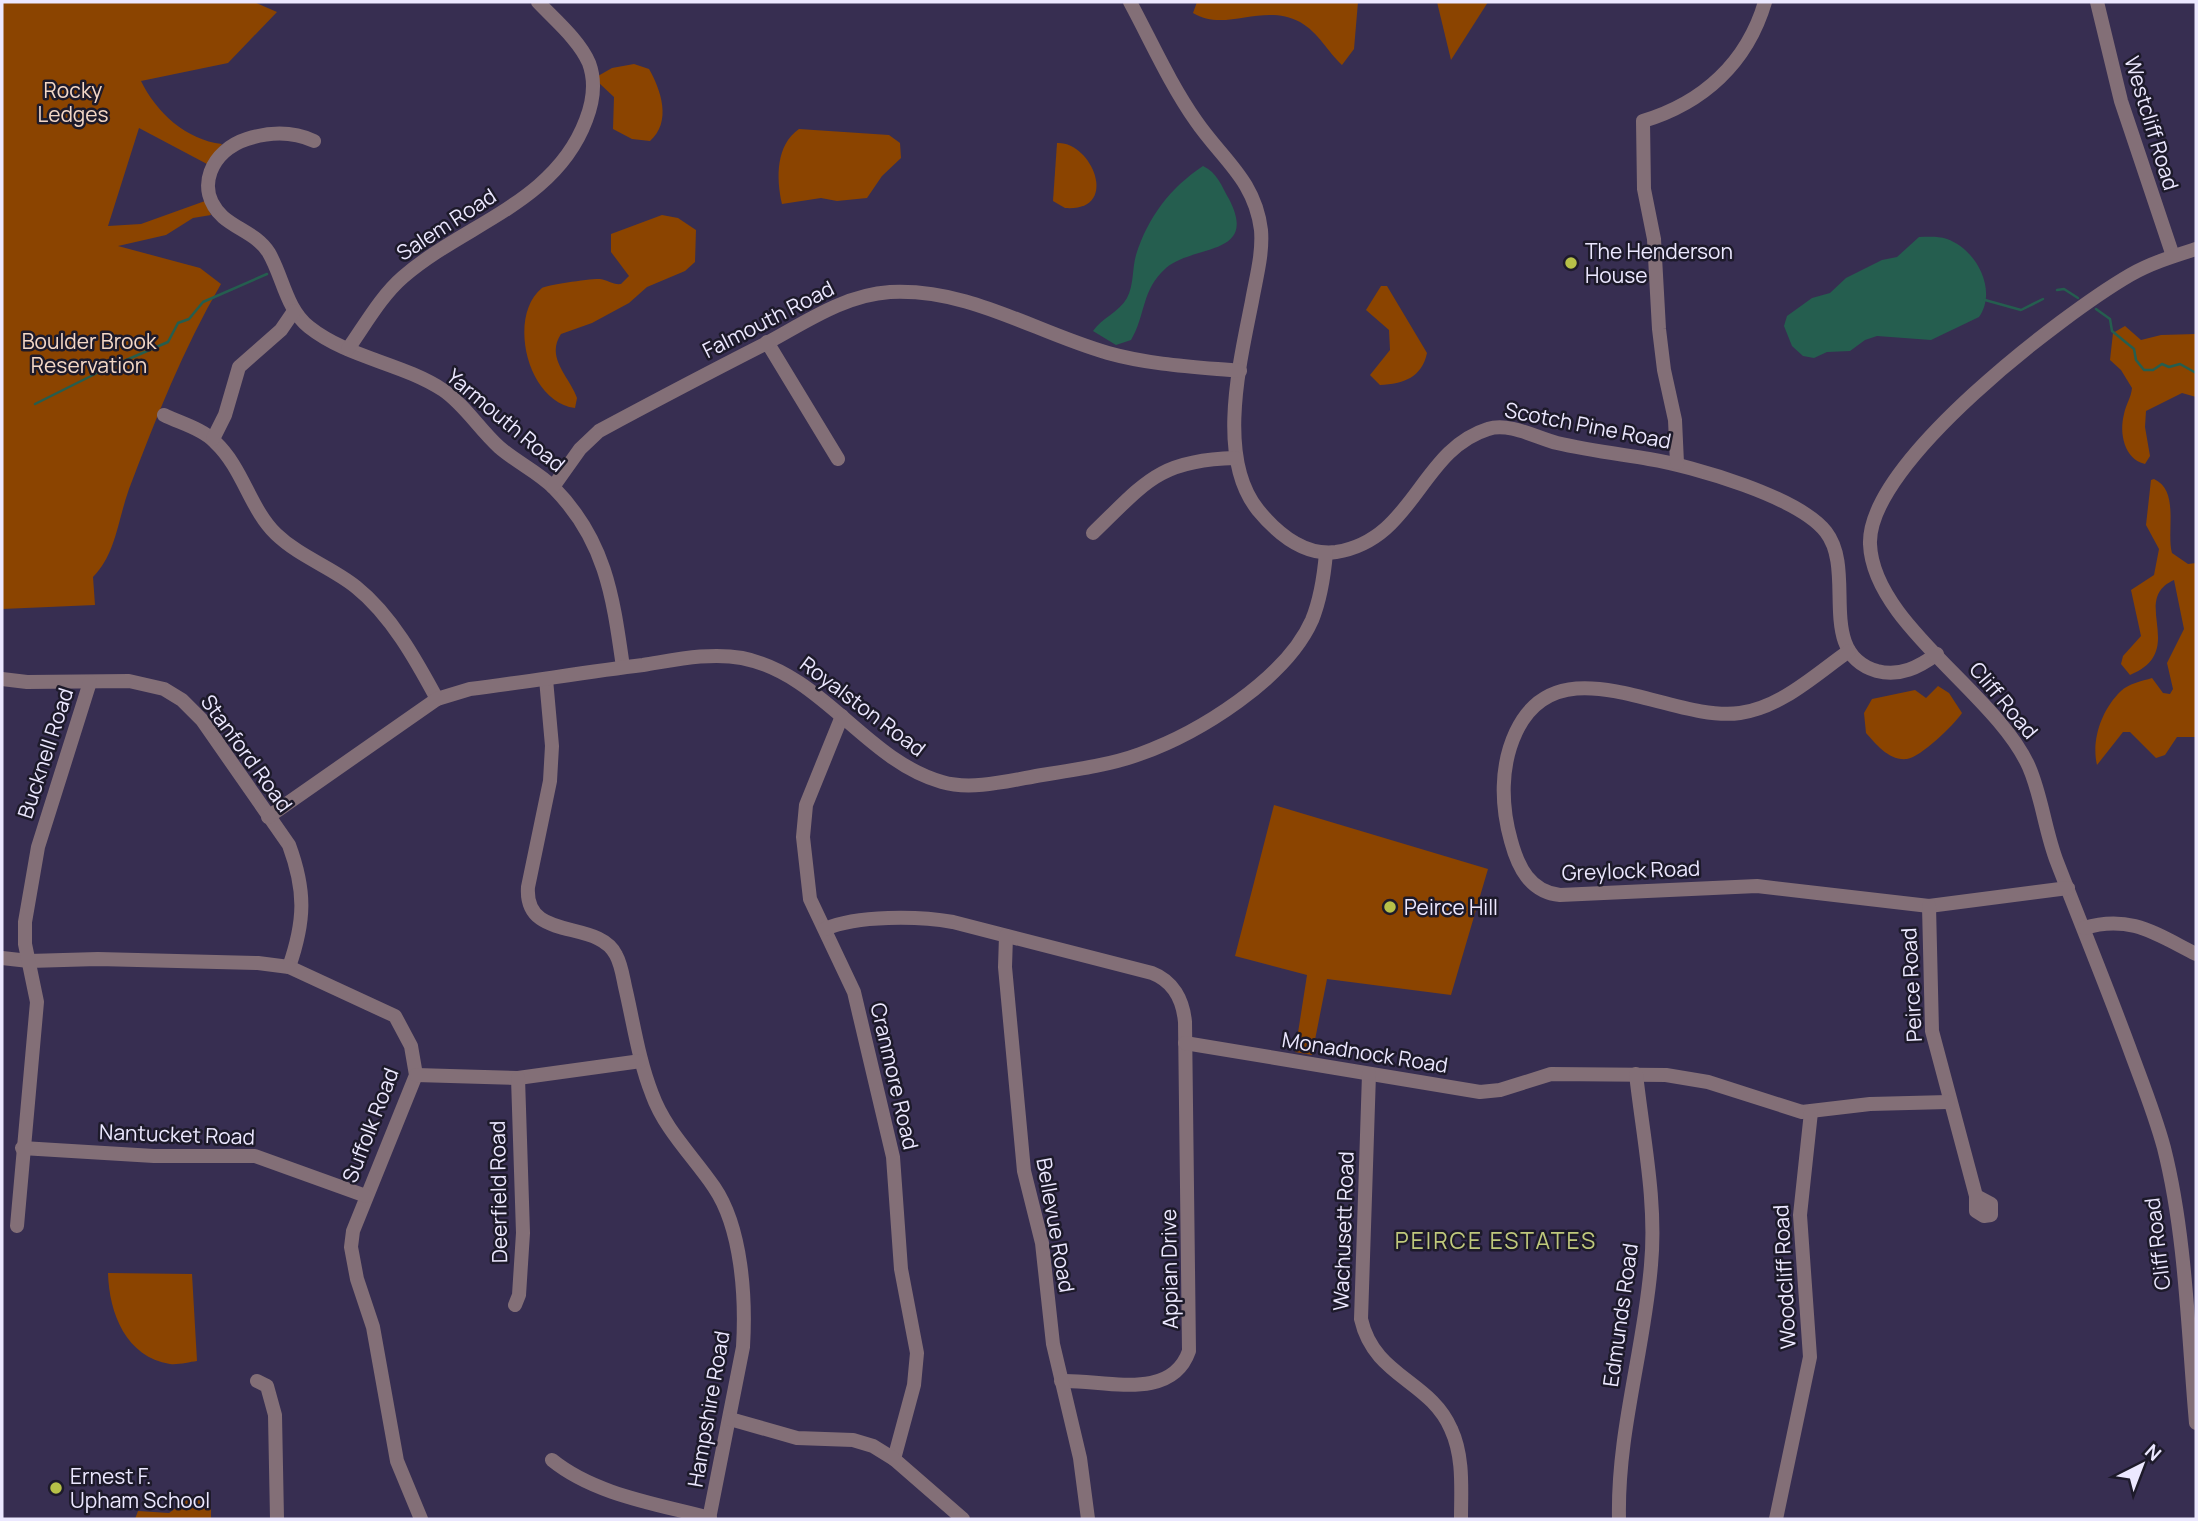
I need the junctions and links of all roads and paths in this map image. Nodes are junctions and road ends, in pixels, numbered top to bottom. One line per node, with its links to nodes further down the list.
1 (538, 2): 10 (street, Salem Road)
2 (1129, 2): 11 (street)
3 (1765, 2): 16 (street)
4 (2097, 2): 7 (street, Westcliff Road)
5 (314, 141): 8 (street, Yarmouth Road)
6 (2196, 249): 7 (street, Cliff Road)
7 (2174, 256): 21 (street, Cliff Road)
8 (294, 311): 10 (street, Yarmouth Road); 13 (street)
9 (767, 342): 11 (street, Falmouth Road); 15 (street); 17 (street, Falmouth Road)
10 (348, 349): 17 (street, Yarmouth Road)
11 (1240, 372): 14 (street)
12 (164, 415): 13 (street)
13 (213, 439): 26 (street)
14 (1236, 458): 18 (street); 19 (street)
15 (838, 459)
16 (1677, 464): 19 (street, Scotch Pine Road); 20 (street, Scotch Pine Road)
17 (553, 487): 22 (street, Yarmouth Road)
18 (1093, 533)
19 (1326, 553): 27 (street, Royalston Road)
20 (1849, 651): 21 (street); 30 (street, Greylock Road)
21 (1937, 654): 29 (street, Cliff Road)
22 (623, 667): 24 (street, Royalston Road); 27 (street, Royalston Road)
23 (2, 679): 25 (street, Stanford Road)
24 (546, 679): 26 (street, Royalston Road); 39 (street, Hampshire Road)
25 (90, 682): 28 (street, Stanford Road); 36 (street, Bucknell Road)
26 (436, 699): 28 (street, Royalston Road)
27 (842, 716): 31 (street, Cranmore Road)
28 (268, 817): 37 (street, Stanford Road)
29 (2068, 888): 30 (street, Peirce Road); 32 (street, Cliff Road)
30 (1929, 906): 44 (street, Peirce Road)
31 (825, 929): 33 (street); 56 (street, Cranmore Road)
32 (2084, 929): 34 (street); 50 (street, Cliff Road)
33 (1006, 936): 38 (street); 53 (street, Bellevue Road)
34 (2196, 954)
35 (2, 958): 36 (street, Suffolk Road)
36 (29, 961): 37 (street, Suffolk Road); 46 (street, Bucknell Road)
37 (289, 967): 40 (street, Suffolk Road)
38 (1185, 1043): 41 (street, Monadnock Road); 53 (street, Appian Drive)
39 (641, 1061): 43 (street); 54 (street, Hampshire Road)
40 (416, 1074): 43 (street); 47 (street, Suffolk Road)
41 (1369, 1074): 42 (street, Monadnock Road); 63 (street, Wachusett Road)
42 (1636, 1074): 45 (street, Monadnock Road); 64 (street, Edmunds Road)
43 (518, 1078): 51 (street, Deerfield Road)
44 (1948, 1102): 45 (street, Monadnock Road); 48 (street, Peirce Road)
45 (1811, 1112): 65 (street, Woodcliff Road)
46 (22, 1148): 47 (street, Nantucket Road); 49 (street, Bucknell Road)
47 (366, 1196): 60 (street, Suffolk Road)
48 (1976, 1196)
49 (17, 1226)
50 (2189, 1278): 55 (street, Cliff Road)
51 (515, 1305)
52 (257, 1381): 59 (street)
53 (1061, 1381): 62 (street, Bellevue Road)
54 (730, 1419): 56 (street); 58 (street, Hampshire Road)
55 (2196, 1423)
56 (894, 1459): 61 (street)
57 (552, 1461): 58 (street)
58 (710, 1518)
59 (277, 1519)
60 (421, 1519)
61 (963, 1519)
62 (1088, 1519)
63 (1461, 1519)
64 (1619, 1519)
65 (1776, 1519)

